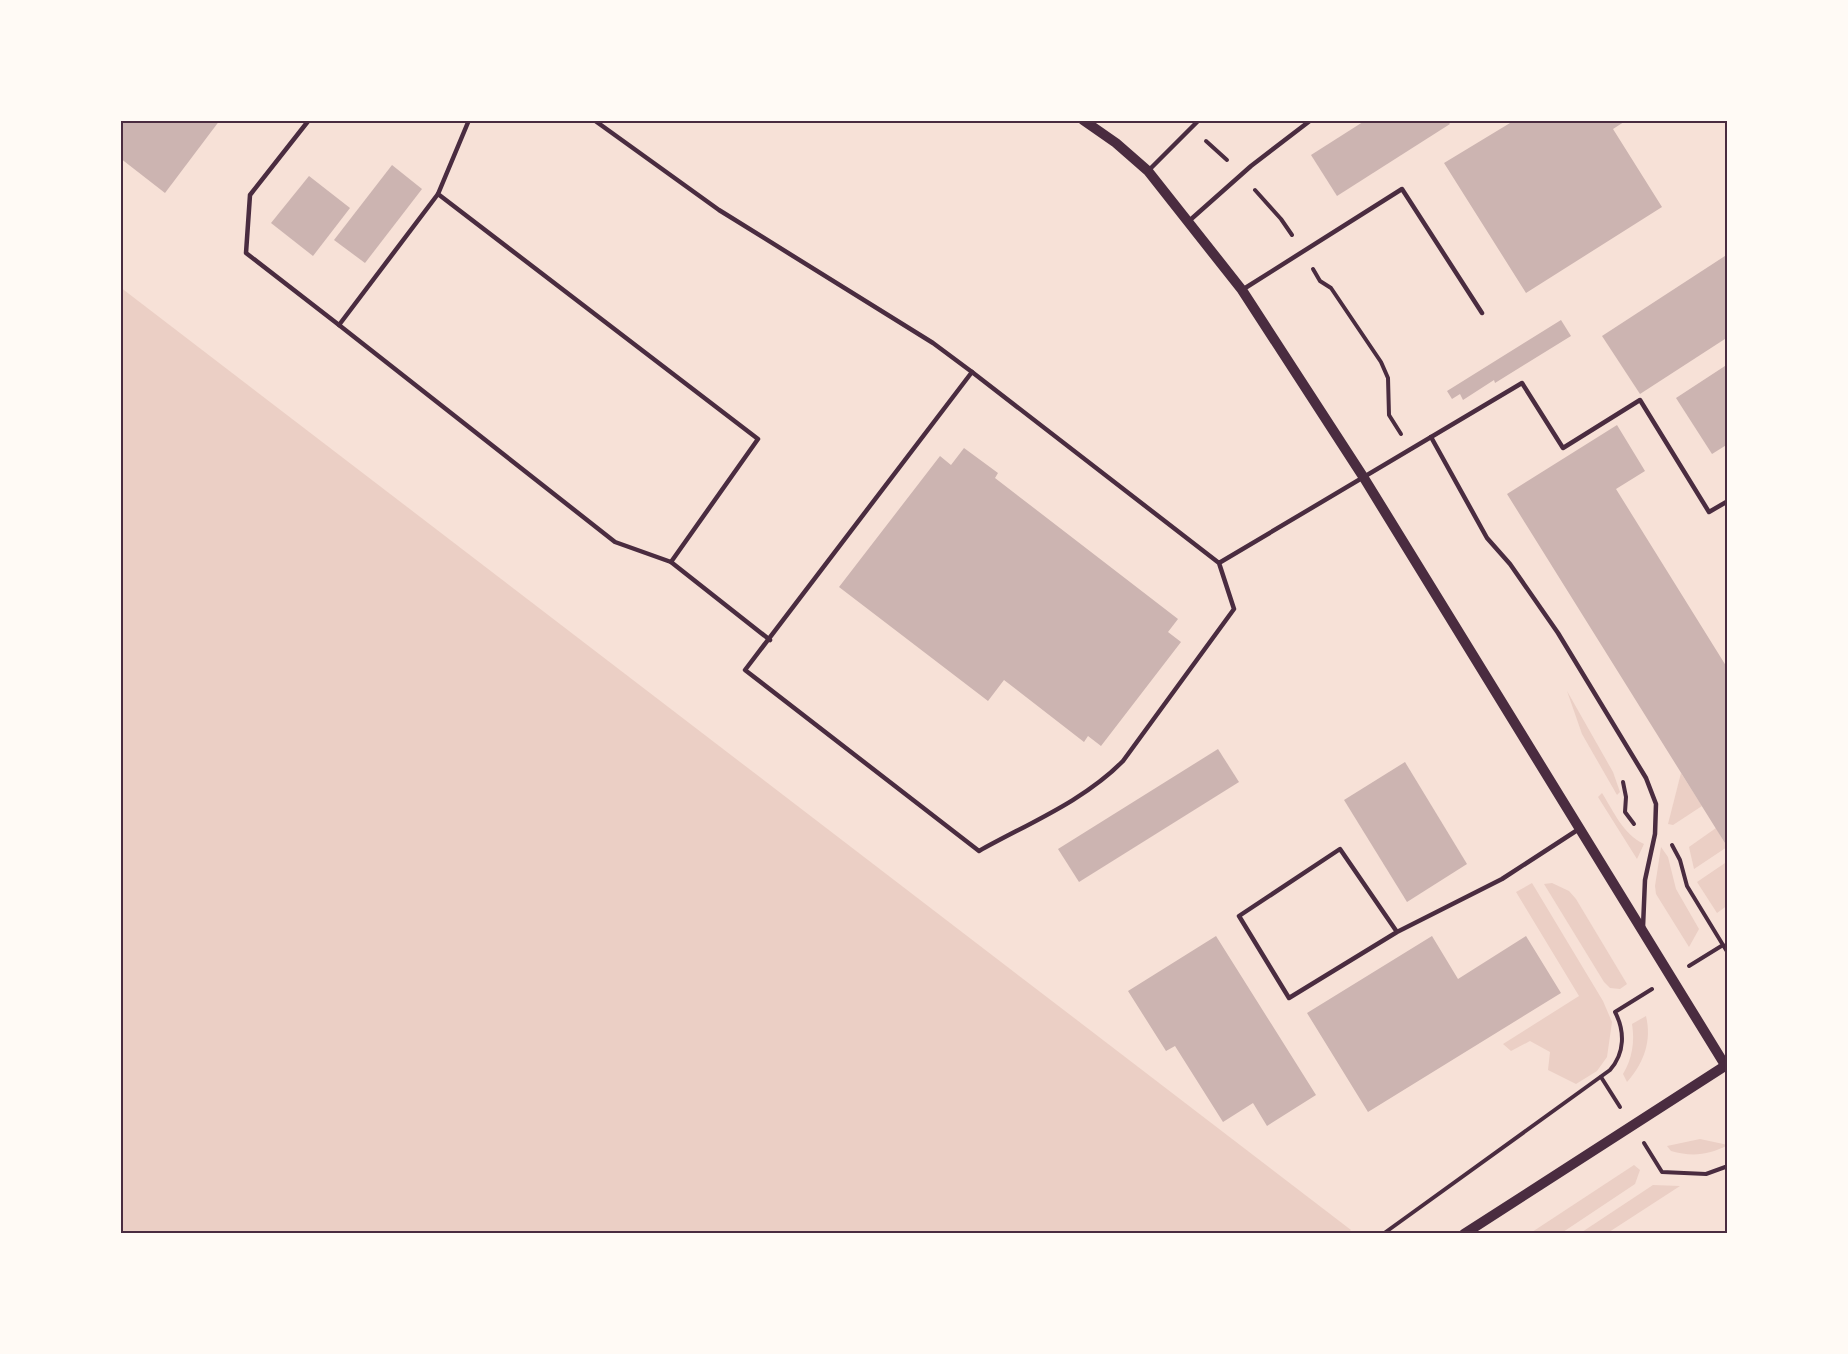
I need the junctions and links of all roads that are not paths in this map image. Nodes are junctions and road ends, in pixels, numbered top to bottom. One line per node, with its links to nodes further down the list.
1 (309, 120): 14 (lane)
2 (469, 120): 10 (lane)
3 (594, 120): 15 (lane)
4 (1083, 120): 8 (street)
5 (1094, 120): 8 (street)
6 (1198, 120): 9 (lane)
7 (1311, 120): 11 (lane)
8 (1116, 143): 9 (street)
9 (1148, 171): 11 (street)
10 (438, 194): 14 (lane); 19 (lane)
11 (1189, 221): 12 (street)
12 (1242, 290): 13 (lane); 17 (street)
13 (1482, 313)
14 (339, 326): 19 (lane)
15 (972, 372): 20 (lane); 21 (lane)
16 (1431, 437): 17 (lane); 18 (lane); 23 (lane)
17 (1364, 477): 20 (lane); 22 (street)
18 (1728, 501)
19 (671, 562): 21 (lane)
20 (1219, 563): 21 (lane)
21 (770, 640)
22 (1579, 829): 23 (street); 24 (lane)
23 (1643, 930): 25 (street)
24 (1396, 932): 24 (lane)
25 (1727, 1064): 26 (street)
26 (1464, 1234)

